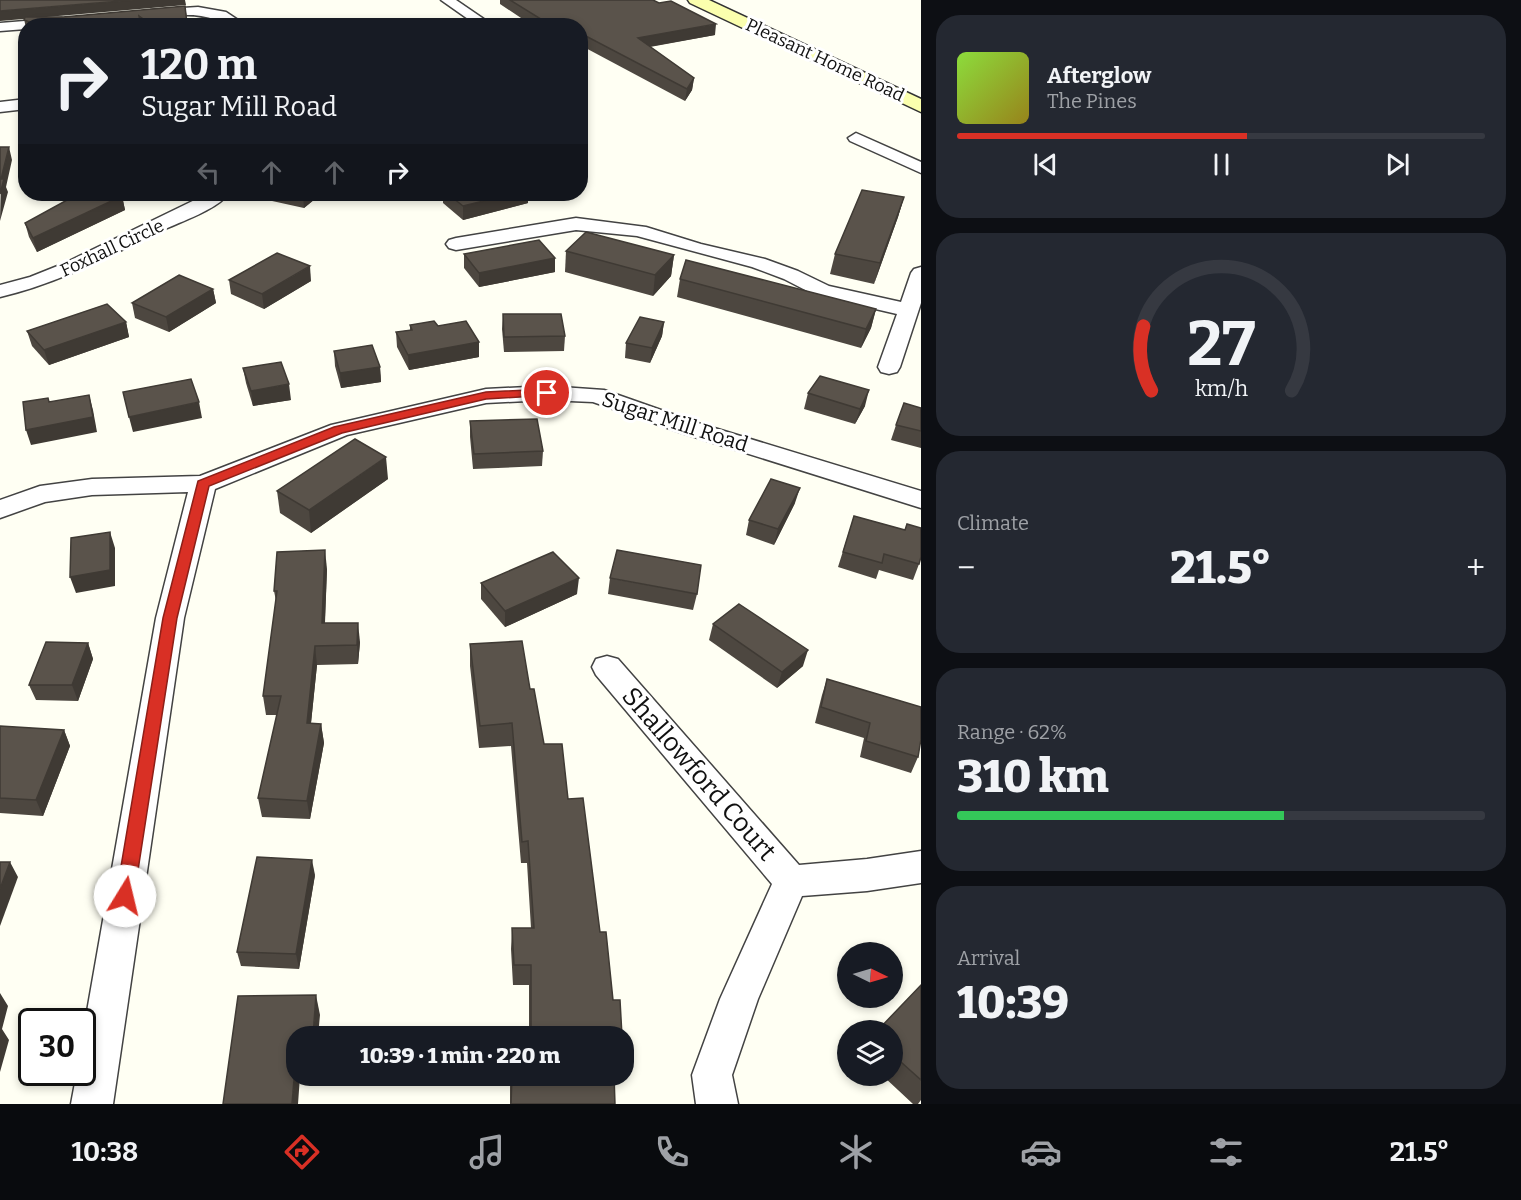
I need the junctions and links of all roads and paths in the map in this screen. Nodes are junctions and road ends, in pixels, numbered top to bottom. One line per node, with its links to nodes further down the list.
1 (470, 0): 3 (street)
2 (696, 0): 10 (main road, Pleasant Home Road)
3 (450, 2): 6 (street)
4 (136, 15): 5 (street)
5 (232, 18)
6 (475, 18)
7 (18, 25): 8 (street)
8 (0, 27)
9 (18, 105): 11 (street)
10 (921, 106)
11 (0, 107)
12 (856, 138): 13 (street)
13 (921, 168)
14 (208, 201): 17 (street, Foxhall Circle)
15 (456, 244): 18 (street)
16 (921, 273): 18 (street)
17 (0, 291)
18 (907, 310): 19 (street)
19 (889, 367)
20 (203, 484): 21 (street, Sugar Mill Road); 22 (street, Sugar Mill Road); 26 (street)
21 (921, 500)
22 (0, 510)
23 (607, 667): 25 (street, Shallowford Court)
24 (921, 867): 25 (street)
25 (791, 881): 27 (street)
26 (92, 1104)
27 (717, 1104)

